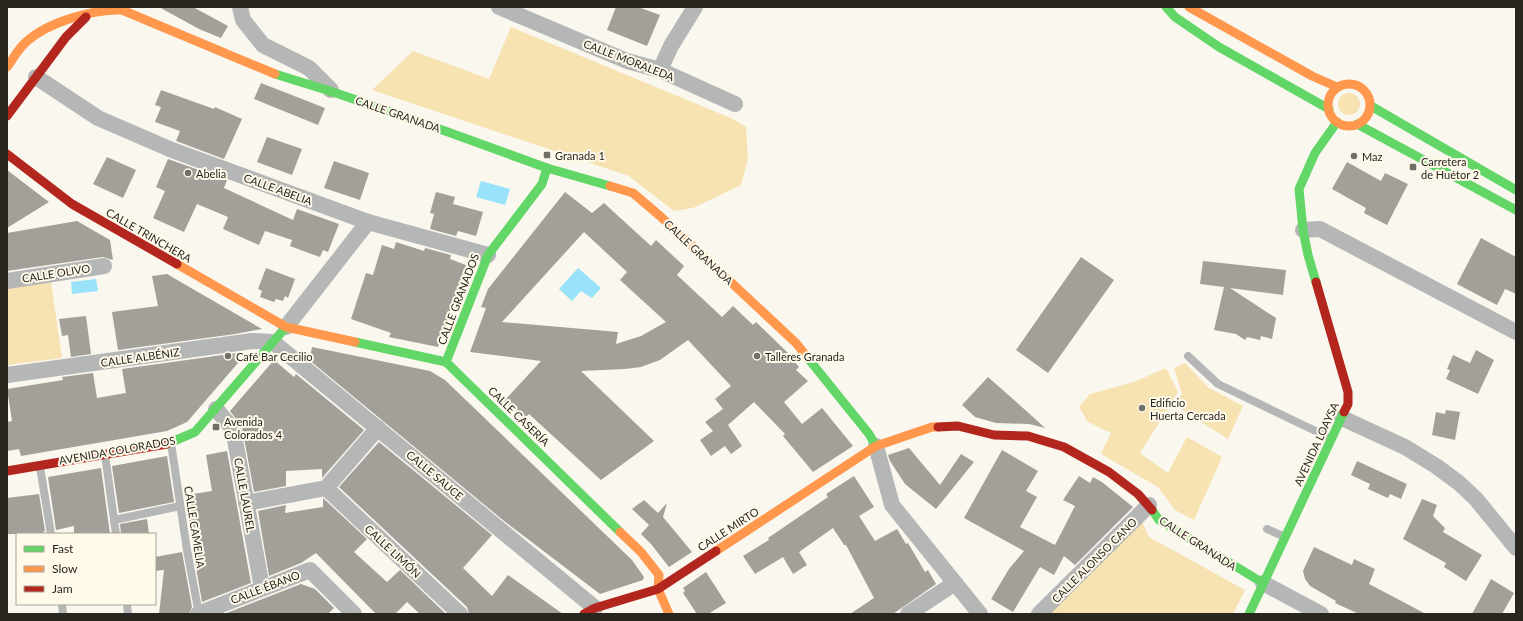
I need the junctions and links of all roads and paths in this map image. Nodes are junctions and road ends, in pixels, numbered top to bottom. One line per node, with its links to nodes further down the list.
1 (240, 7): 12 (street)
2 (499, 7): 9 (street, CALLE MORALEDA)
3 (695, 7): 9 (street)
4 (1166, 7): 15 (street)
5 (1189, 7): 11 (street)
6 (123, 8): 7 (street, CALLE GRANADA); 12 (street, CALLE GRANADA)
7 (89, 14): 8 (street, CALLE GRANADA); 10 (street)
8 (7, 67)
9 (660, 70): 13 (street, CALLE MORALEDA)
10 (36, 77): 16 (street); 23 (street, CALLE ABELIA)
11 (1337, 87): 14 (street); 15 (street)
12 (333, 92): 20 (street, CALLE GRANADA)
13 (735, 104)
14 (1371, 106): 18 (street); 21 (street)
15 (1328, 109): 17 (street)
16 (7, 116)
17 (1337, 122): 18 (street); 24 (street, AVENIDA LOAYSA)
18 (1357, 124): 22 (street)
19 (7, 154): 28 (street, CALLE TRINCHERA)
20 (547, 168): 25 (street, CALLE GRANADOS); 39 (street, CALLE GRANADA)
21 (1516, 190)
22 (1516, 210)
23 (368, 222): 25 (street, CALLE ABELIA); 28 (street, AVENIDA COLORADOS)
24 (1303, 230): 29 (street); 35 (street, AVENIDA LOAYSA)
25 (488, 255): 32 (street, CALLE GRANADOS)
26 (104, 266): 27 (street, CALLE OLIVO)
27 (7, 281)
28 (286, 327): 30 (street, AVENIDA COLORADOS); 32 (street)
29 (1516, 332)
30 (273, 342): 33 (street, CALLE ALBÉNIZ); 34 (street, AVENIDA COLORADOS); 36 (street, CALLE SAUCE)
31 (1188, 356): 37 (lane)
32 (446, 362): 56 (street, CALLE CASERÍA)
33 (7, 375)
34 (216, 409): 38 (street, AVENIDA COLORADOS); 44 (street, CALLE LAUREL)
35 (1342, 418): 37 (street, AVENIDA LOAYSA); 52 (street)
36 (378, 428): 43 (street); 57 (street, CALLE SAUCE)
37 (1331, 438): 51 (street, AVENIDA LOAYSA)
38 (171, 443): 40 (street, AVENIDA COLORADOS); 46 (lane, CALLE CAMELIA)
39 (876, 446): 45 (street, CALLE GRANADA); 53 (street); 56 (street, CALLE MIRTO)
40 (105, 454): 41 (street, AVENIDA COLORADOS); 47 (lane)
41 (40, 464): 42 (street, AVENIDA COLORADOS); 49 (lane)
42 (7, 471)
43 (326, 488): 44 (street); 60 (street, CALLE LIMÓN)
44 (246, 503): 55 (street, CALLE LAUREL)
45 (1149, 505): 54 (street, CALLE GRANADA); 64 (street, CALLE ALONSO CANO)
46 (180, 506): 47 (lane); 58 (lane, CALLE CAMELIA)
47 (114, 520): 50 (lane)
48 (1267, 529): 51 (lane)
49 (51, 533)
50 (116, 533)
51 (1285, 537): 54 (street, AVENIDA LOAYSA)
52 (1516, 548)
53 (955, 583): 62 (street); 63 (street)
54 (1263, 583): 65 (street, AVENIDA LOAYSA); 66 (street, CALLE GRANADA)
55 (262, 588): 58 (street, CALLE ÉBANO); 59 (street, CALLE ÉBANO)
56 (658, 589): 57 (street, CALLE MIRTO); 61 (street, CALLE CASERÍA)
57 (589, 611)
58 (199, 614)
59 (354, 614)
60 (460, 614)
61 (669, 614)
62 (908, 614)
63 (980, 614)
64 (1039, 614)
65 (1249, 614)
66 (1321, 614)

